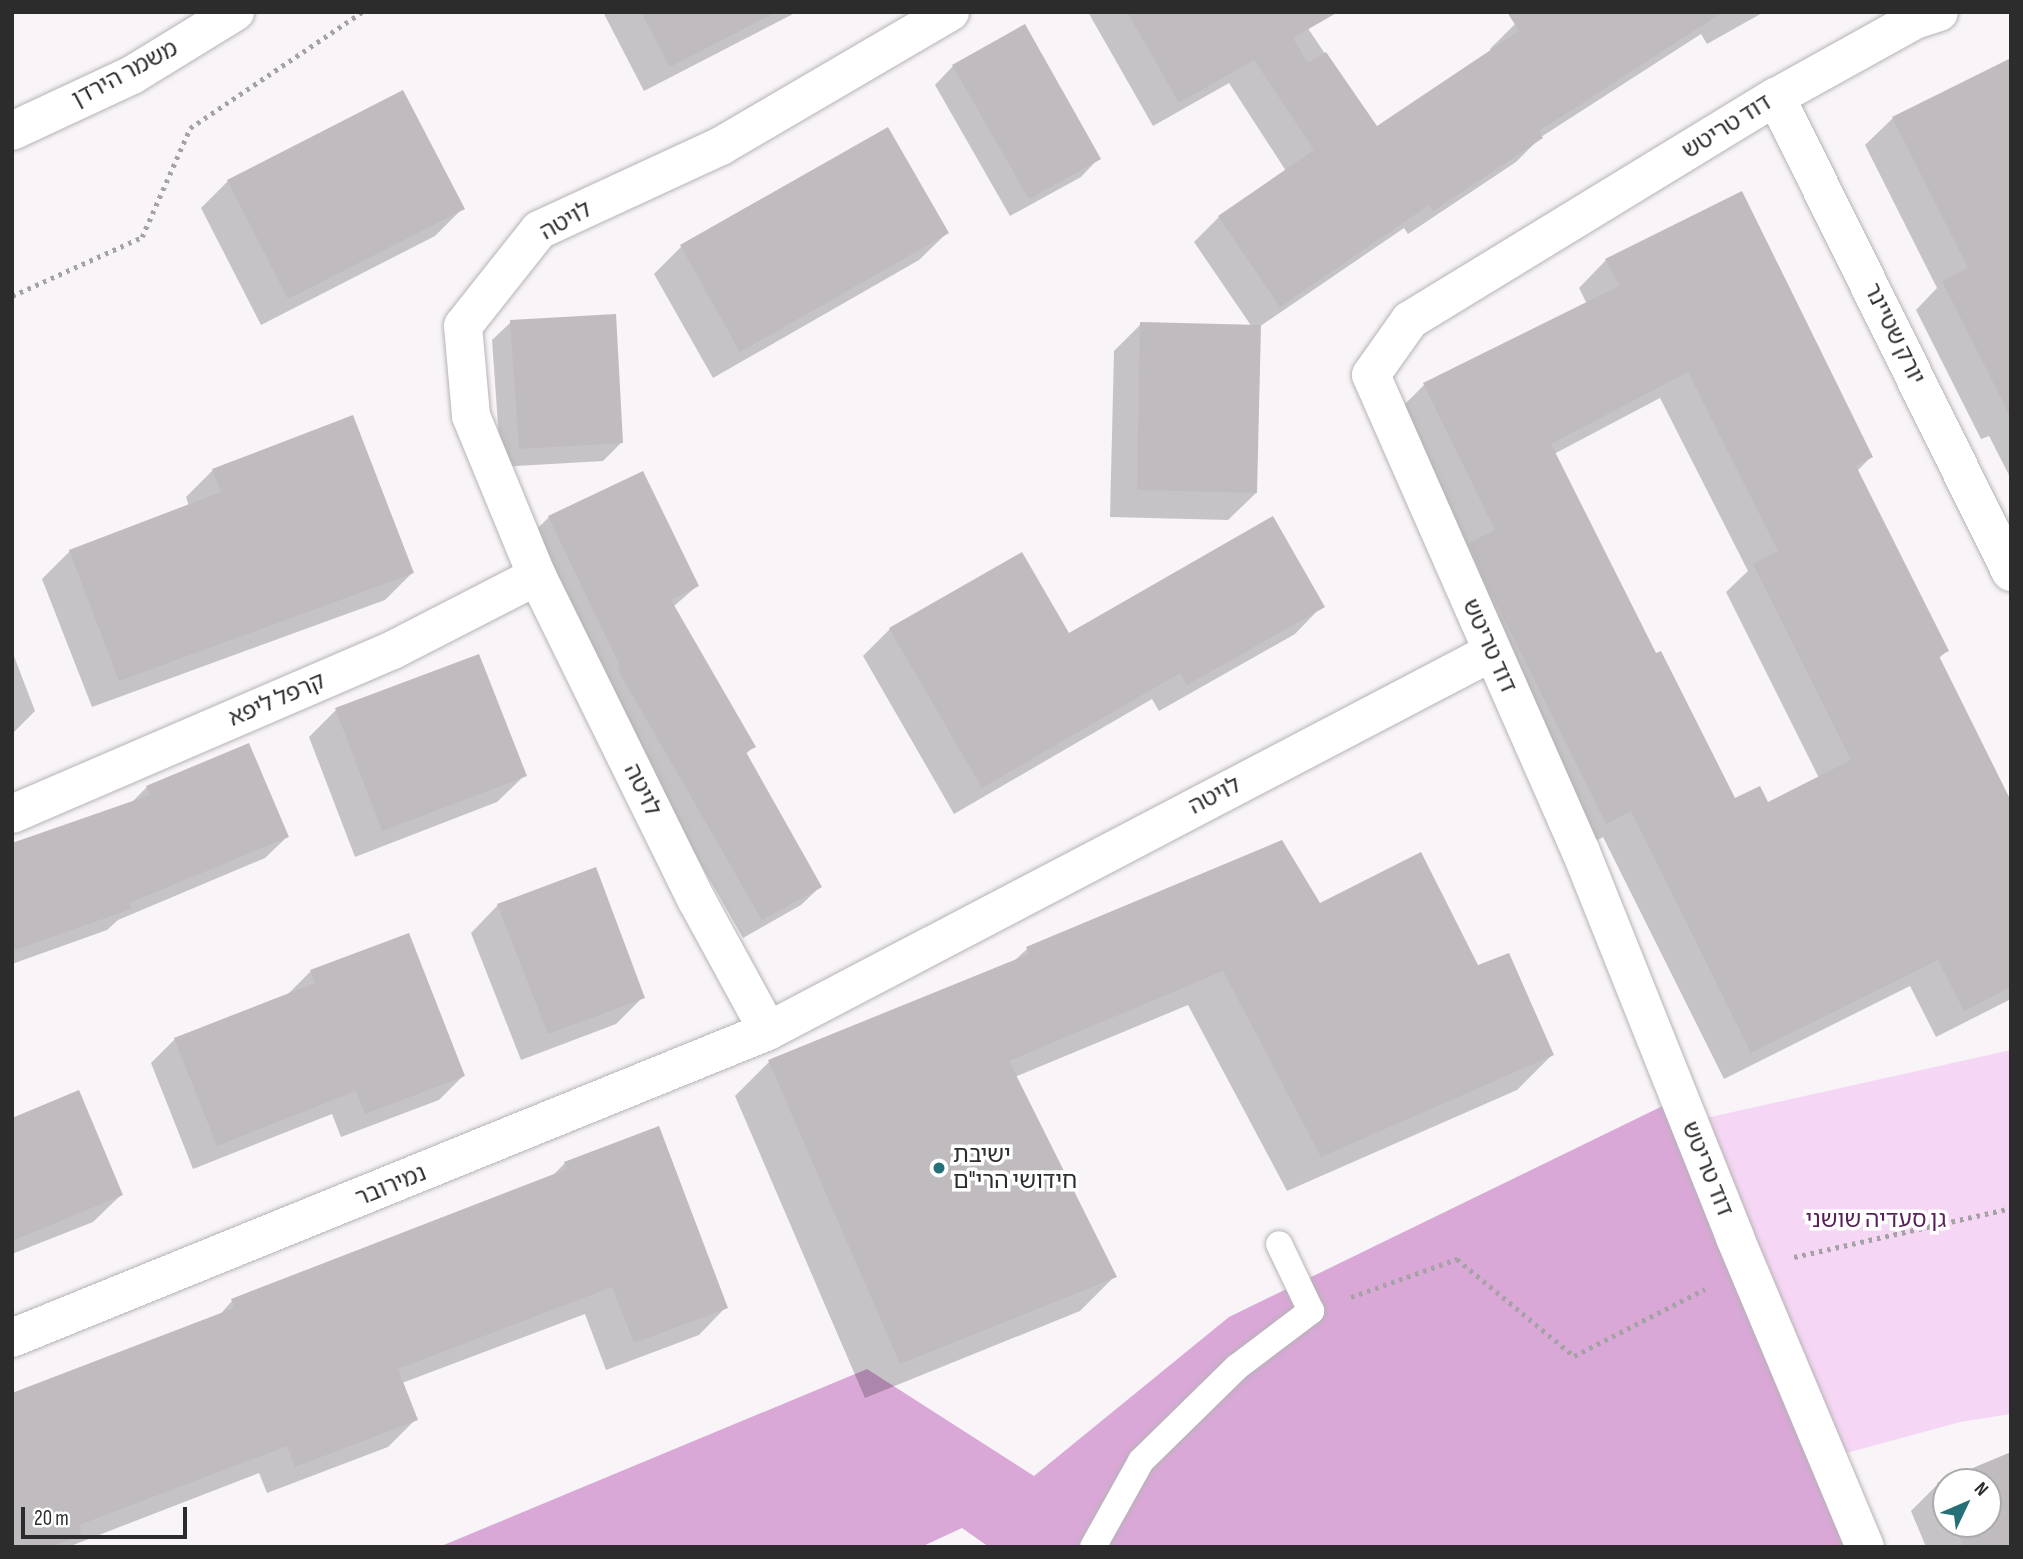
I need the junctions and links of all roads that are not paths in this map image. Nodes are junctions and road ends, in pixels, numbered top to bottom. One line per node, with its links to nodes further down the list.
1 (235, 12): 5 (street, משמר הירדן)
2 (950, 12): 7 (street, לויטה)
3 (1922, 15): 4 (street, דוד טריטש)
4 (1776, 97): 6 (street, יורק שטיינר); 8 (street, דוד טריטש)
5 (12, 131)
6 (2011, 572)
7 (537, 576): 9 (street, קרפל ליפא); 10 (street, לויטה)
8 (1492, 652): 10 (street, לויטה); 14 (street, דוד טריטש)
9 (12, 814)
10 (768, 1031): 12 (street, נמירובר)
11 (1279, 1244): 13 (lane)
12 (12, 1338)
13 (1093, 1547)
14 (1866, 1547)

